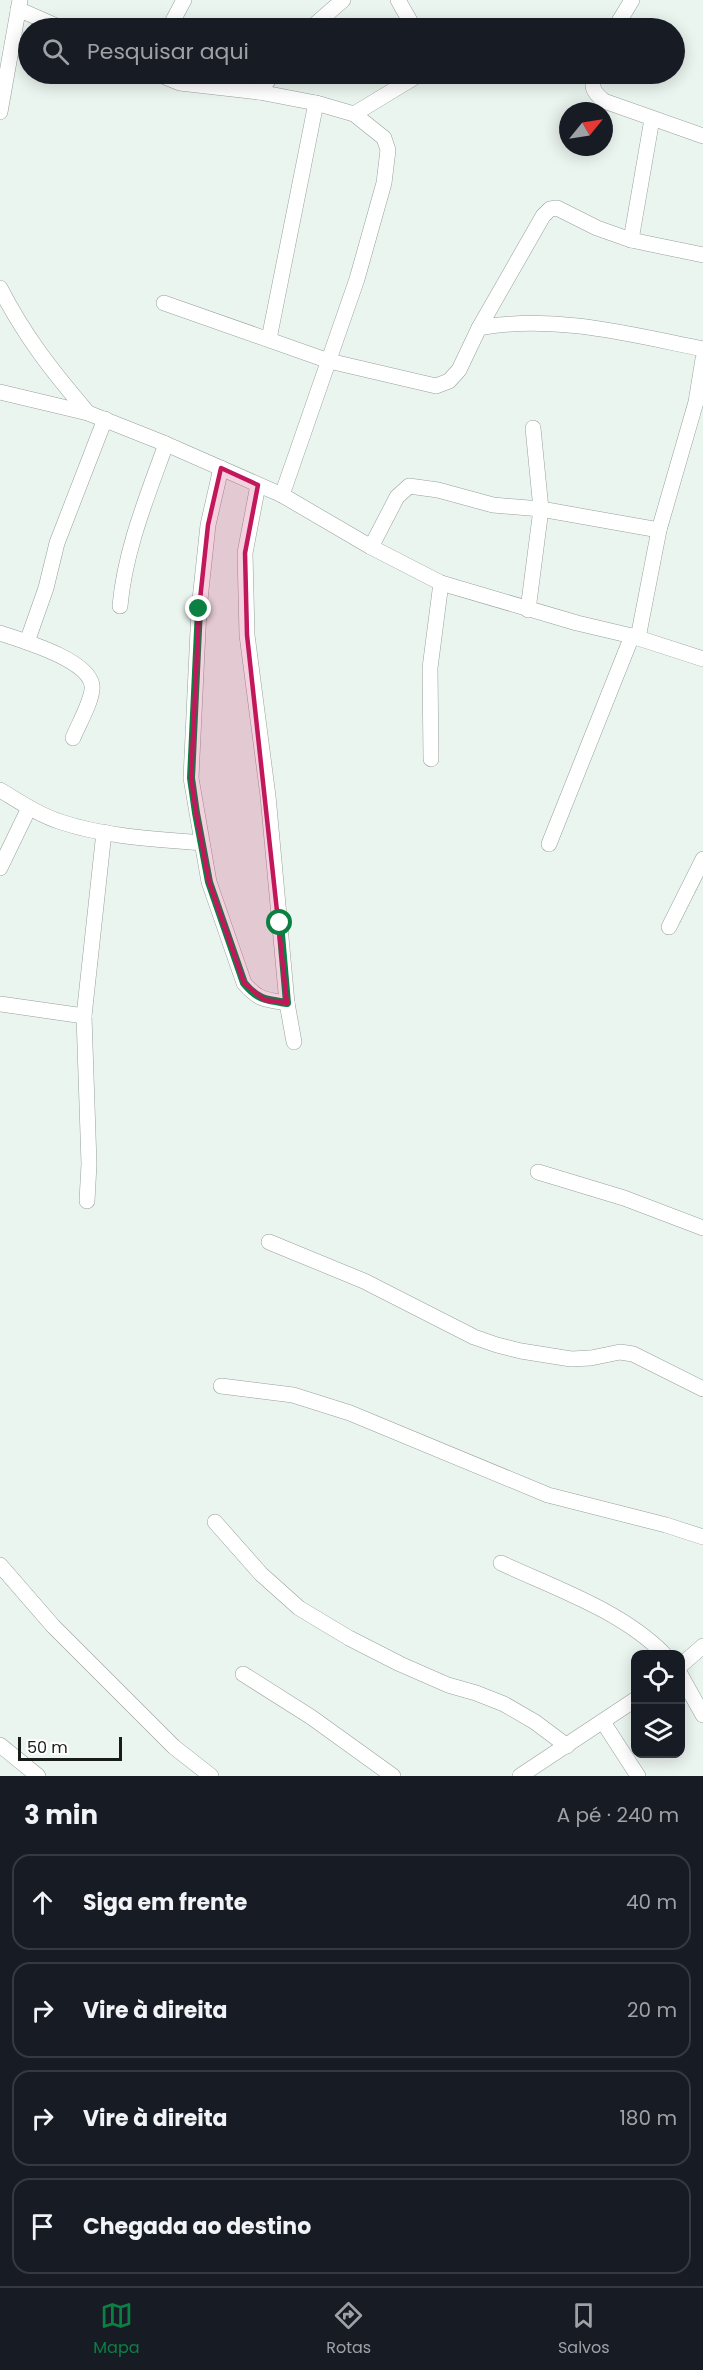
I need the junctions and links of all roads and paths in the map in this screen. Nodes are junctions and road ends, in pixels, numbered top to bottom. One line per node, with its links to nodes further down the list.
1 (184, 0): 7 (street)
2 (344, 0): 8 (street)
3 (398, 0): 9 (street)
4 (632, 0): 10 (street)
5 (19, 4): 6 (street); 17 (street)
6 (44, 18)
7 (174, 18)
8 (323, 18)
9 (408, 18)
10 (621, 18)
11 (196, 84): 15 (street)
12 (265, 84): 15 (street)
13 (404, 84): 18 (street)
14 (592, 84): 19 (street)
15 (259, 92): 16 (street)
16 (316, 103): 18 (street); 26 (street)
17 (0, 112)
18 (354, 114): 29 (street)
19 (652, 119): 20 (street); 21 (street)
20 (703, 136)
21 (631, 240): 22 (street); 25 (street)
22 (703, 255)
23 (0, 288): 31 (street)
24 (164, 303): 26 (street)
25 (480, 328): 27 (street); 29 (street)
26 (269, 339): 29 (street)
27 (703, 349)
28 (703, 359): 39 (street)
29 (329, 361): 37 (street)
30 (0, 392): 31 (street)
31 (88, 413): 32 (street)
32 (105, 419): 34 (street); 46 (street)
33 (533, 428): 38 (street)
34 (166, 444): 35 (street); 42 (street)
35 (221, 468): 36 (street); 53 (street)
36 (258, 485): 37 (street); 58 (street)
37 (282, 495): 40 (street)
38 (540, 509): 39 (street); 40 (street); 43 (street)
39 (659, 530): 45 (street)
40 (371, 547): 41 (street)
41 (441, 583): 43 (street); 49 (street)
42 (120, 606)
43 (528, 610): 45 (street)
44 (0, 633): 46 (street)
45 (635, 637): 47 (street); 54 (street)
46 (27, 642): 48 (street)
47 (703, 659)
48 (73, 738)
49 (430, 759)
50 (0, 790): 51 (street)
51 (29, 808): 52 (street); 56 (street)
52 (104, 832): 53 (street); 60 (street)
53 (202, 843): 58 (street)
54 (549, 844)
55 (703, 859): 57 (street)
56 (0, 868)
57 (669, 927)
58 (287, 1003): 61 (street)
59 (0, 1004): 60 (street)
60 (84, 1016): 63 (street)
61 (294, 1042)
62 (538, 1172): 64 (street)
63 (87, 1201)
64 (703, 1228)
65 (269, 1242): 67 (street)
66 (221, 1386): 69 (street)
67 (703, 1389)
68 (215, 1522): 81 (street)
69 (703, 1537)
70 (501, 1563): 73 (street)
71 (0, 1565): 84 (street)
72 (703, 1646): 74 (street)
73 (659, 1650)
74 (685, 1662)
75 (243, 1674): 85 (street)
76 (685, 1681): 78 (street)
77 (631, 1702): 79 (street)
78 (703, 1715)
79 (603, 1722): 81 (street); 87 (street)
80 (0, 1745): 83 (street)
81 (567, 1746): 82 (street)
82 (544, 1770): 86 (street)
83 (38, 1776)
84 (211, 1776)
85 (393, 1776)
86 (520, 1776)
87 (638, 1776)

